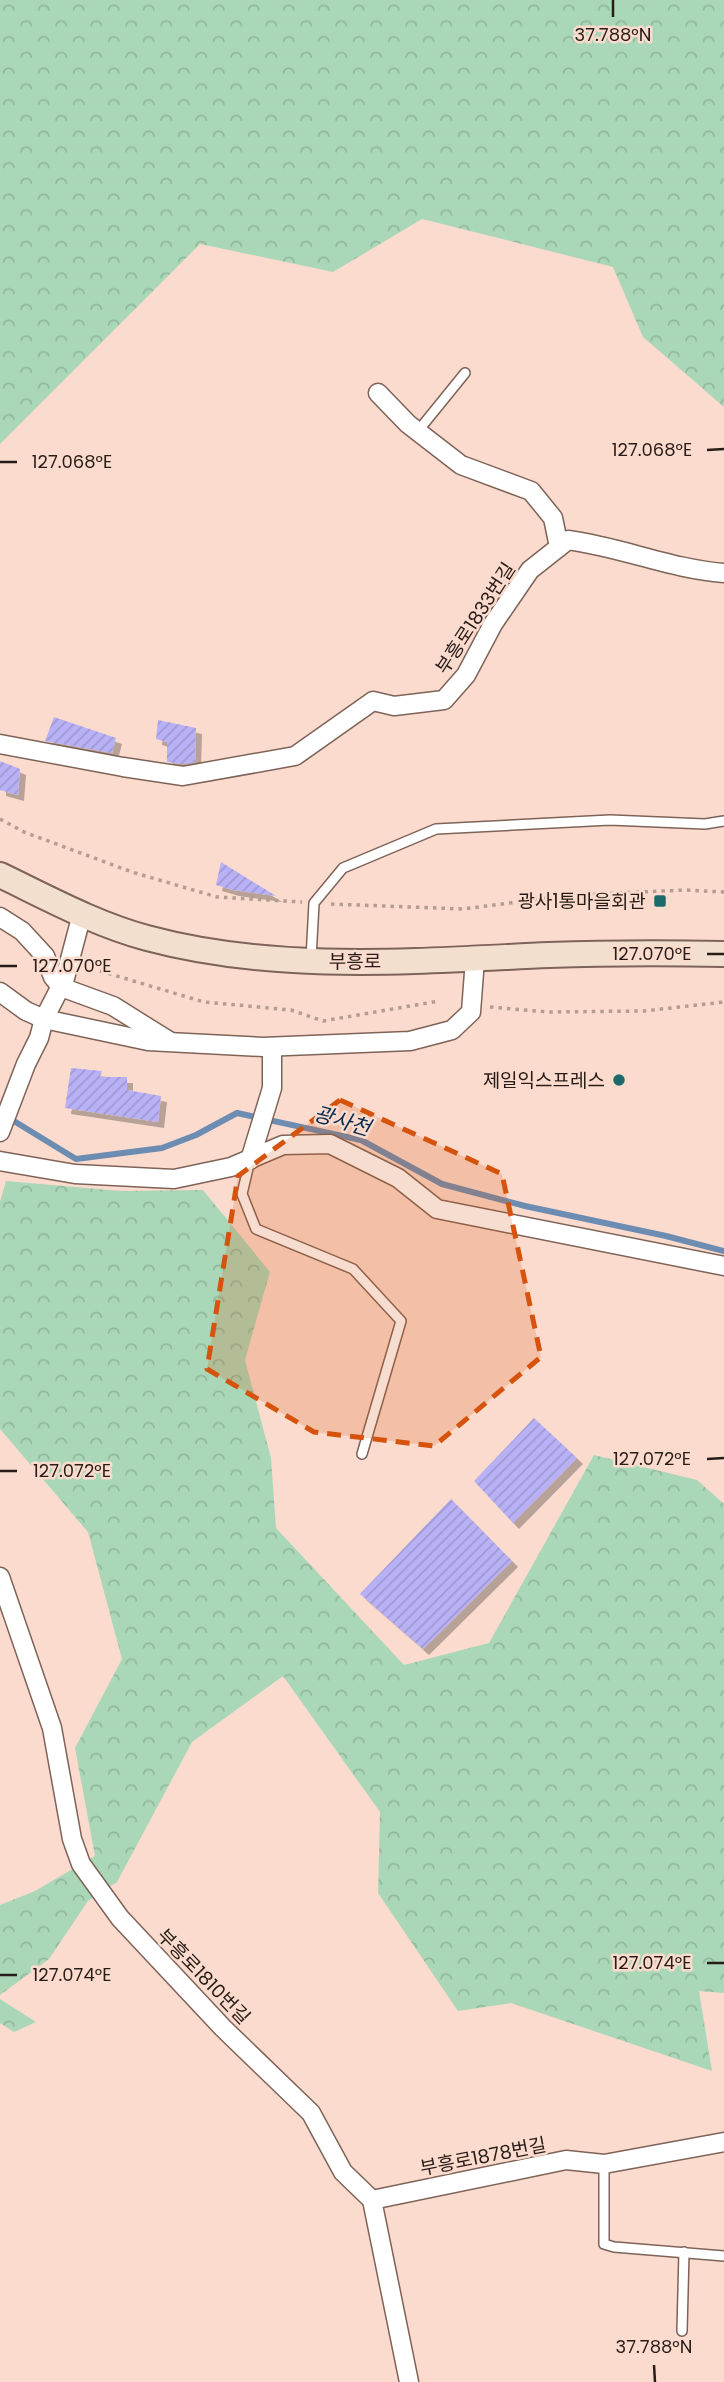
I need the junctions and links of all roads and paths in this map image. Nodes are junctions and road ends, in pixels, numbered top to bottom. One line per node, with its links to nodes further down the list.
1 (464, 373): 3 (lane)
2 (378, 393): 3 (street)
3 (418, 431): 4 (street)
4 (559, 547): 5 (street); 6 (street, 부흥로1833번길)
5 (724, 573)
6 (0, 744)
7 (0, 819): 11 (path)
8 (724, 821): 11 (lane)
9 (0, 875): 12 (main road, 부흥로)
10 (724, 892): 11 (path)
11 (314, 903): 16 (lane)
12 (82, 914): 16 (main road, 부흥로); 18 (street)
13 (0, 918): 18 (street)
14 (724, 954): 15 (main road, 부흥로)
15 (475, 959): 16 (main road, 부흥로); 25 (street)
16 (310, 961)
17 (100, 971): 20 (path)
18 (61, 986): 23 (street); 24 (street)
19 (0, 992): 23 (street)
20 (439, 1001)
21 (724, 1002): 22 (path)
22 (489, 1007)
23 (44, 1019): 24 (street); 26 (street)
24 (171, 1042): 25 (street)
25 (272, 1047): 27 (street)
26 (0, 1132)
27 (251, 1155): 28 (street); 29 (street); 30 (lane)
28 (0, 1161)
29 (724, 1266)
30 (362, 1454)
31 (0, 1577): 34 (street, 부흥로1810번길)
32 (724, 2142): 33 (street, 부흥로1878번길)
33 (604, 2164): 34 (street, 부흥로1878번길); 35 (lane)
34 (372, 2200): 38 (street)
35 (684, 2252): 36 (lane); 37 (lane)
36 (724, 2256)
37 (682, 2331)
38 (409, 2382)

